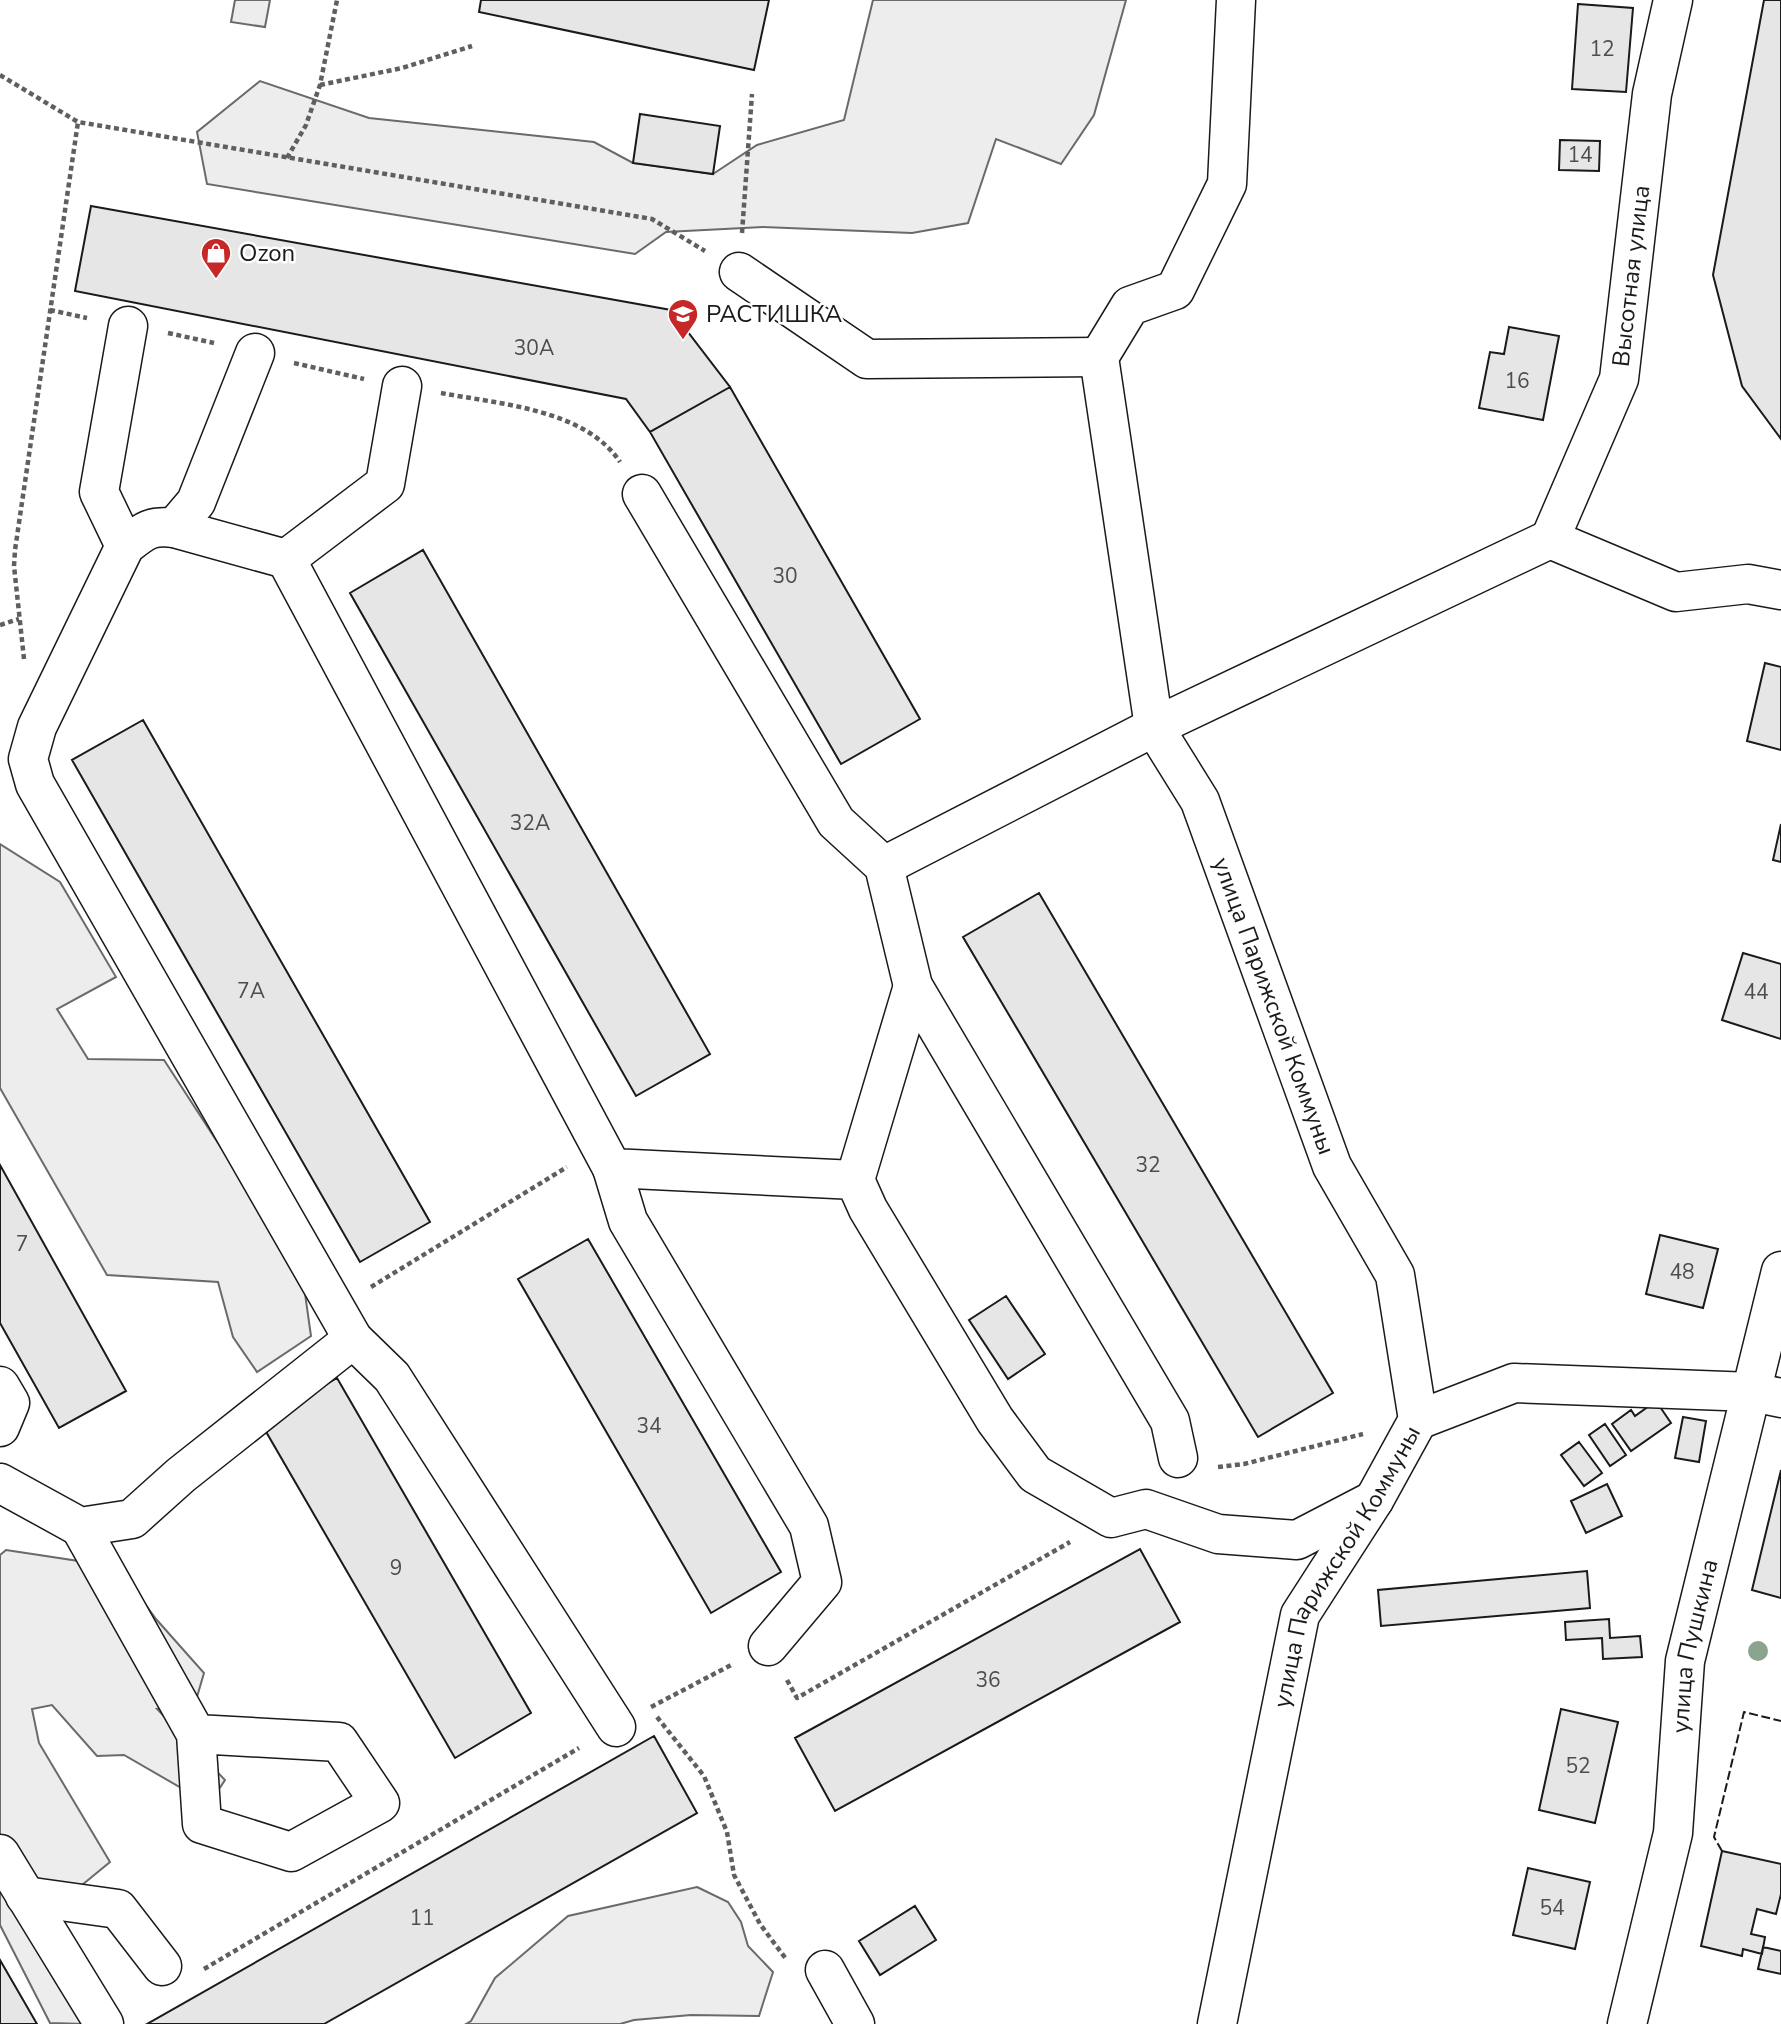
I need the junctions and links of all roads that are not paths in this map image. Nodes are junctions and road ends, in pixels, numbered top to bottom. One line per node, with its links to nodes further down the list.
1 (1236, 0): 6 (street)
2 (1673, 0): 10 (street, Высотная улица)
3 (739, 272): 6 (street)
4 (128, 326): 11 (street)
5 (255, 353): 9 (street)
6 (1099, 358): 14 (street, улица Парижской Коммуны)
7 (386, 383): 12 (street)
8 (642, 494): 15 (street)
9 (174, 528): 11 (street); 12 (street)
10 (1550, 539): 13 (street); 14 (street)
11 (125, 545): 20 (street)
12 (286, 559): 17 (street)
13 (1781, 590)
14 (1154, 727): 15 (street); 23 (street, улица Парижской Коммуны)
15 (884, 866): 16 (street)
16 (914, 986): 18 (street); 25 (street)
17 (606, 1157): 18 (street); 29 (street)
18 (855, 1180): 27 (street)
19 (1781, 1271): 22 (street, улица Пушкина)
20 (344, 1324): 28 (street); 30 (street)
21 (0, 1386): 24 (street)
22 (1766, 1395): 23 (street); 39 (street, улица Пушкина)
23 (1418, 1420): 27 (street, улица Парижской Коммуны)
24 (0, 1427)
25 (1178, 1458)
26 (0, 1483): 28 (street)
27 (1374, 1500): 38 (street, улица Парижской Коммуны)
28 (80, 1527): 31 (street)
29 (768, 1646)
30 (615, 1727)
31 (196, 1734): 31 (street)
32 (0, 1854): 33 (street)
33 (25, 1896): 34 (street); 36 (street)
34 (178, 1970)
35 (825, 1970): 37 (street)
36 (104, 2024)
37 (855, 2024)
38 (1217, 2024)
39 (1627, 2024)

